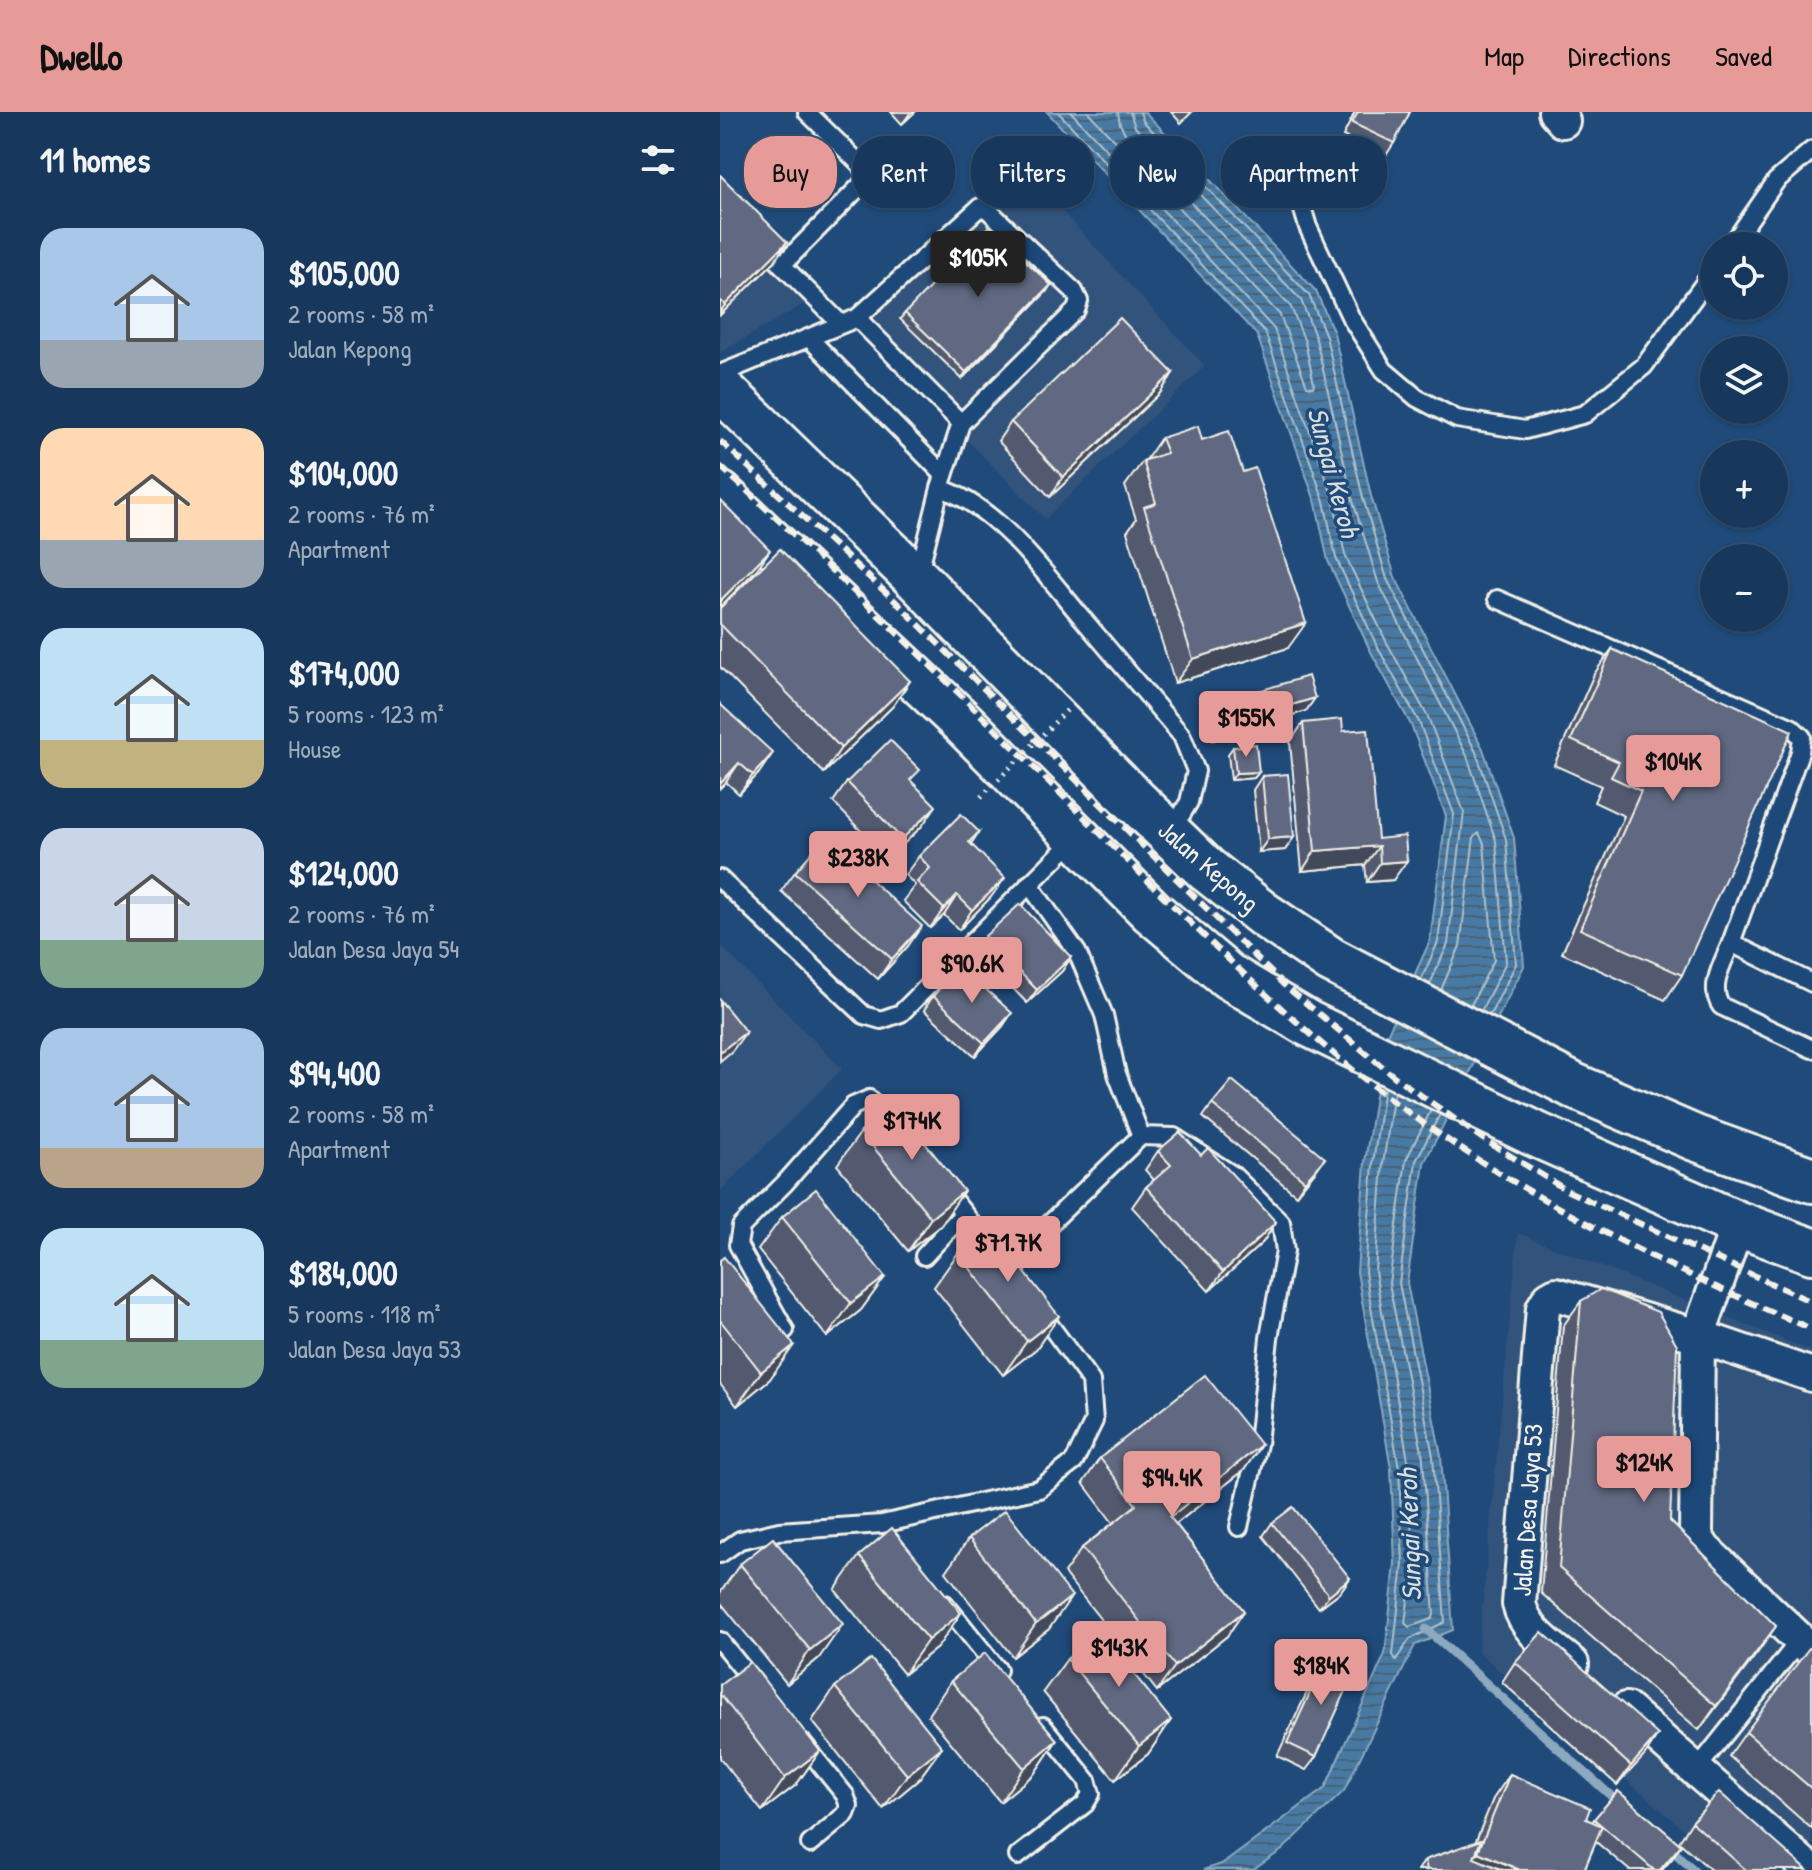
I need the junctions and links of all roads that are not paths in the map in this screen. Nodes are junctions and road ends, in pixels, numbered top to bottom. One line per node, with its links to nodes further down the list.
1 (807, 112): 6 (lane)
2 (1812, 150): 4 (lane)
3 (1302, 208): 7 (lane)
4 (1741, 232)
5 (763, 245): 6 (lane)
6 (782, 265): 9 (lane)
7 (1700, 289)
8 (857, 318): 9 (lane); 13 (lane); 13 (lane)
9 (841, 324): 10 (lane)
10 (809, 338): 11 (lane); 14 (lane)
11 (720, 374)
12 (720, 388): 16 (main road, Jalan Kepong)
13 (961, 423): 14 (lane)
14 (942, 481): 16 (lane); 18 (lane)
15 (720, 494): 19 (main road)
16 (917, 579): 18 (main road, Jalan Kepong)
17 (1497, 599): 22 (lane)
18 (1170, 834): 28 (main road, Jalan Kepong)
19 (1078, 837): 21 (lane); 30 (main road)
20 (720, 879): 21 (lane)
21 (1029, 884): 25 (lane)
22 (1731, 943): 23 (lane); 24 (lane)
23 (1812, 983)
24 (1812, 1049)
25 (1141, 1136): 33 (lane); 37 (lane)
26 (905, 1137): 34 (lane)
27 (931, 1170): 29 (lane)
28 (1810, 1174)
29 (963, 1214): 32 (lane); 33 (lane)
30 (1738, 1224): 31 (main road); 35 (street)
31 (1812, 1251)
32 (924, 1256)
33 (1014, 1276): 38 (lane)
34 (785, 1330)
35 (1698, 1336): 36 (street, Jalan Desa Jaya 53); 41 (street); 46 (street, Jalan Desa Jaya 53)
36 (1812, 1375)
37 (1239, 1527)
38 (720, 1554)
39 (931, 1585): 42 (lane)
40 (720, 1641): 43 (lane)
41 (1805, 1646): 46 (lane)
42 (1009, 1683)
43 (768, 1700)
44 (1028, 1707): 48 (lane)
45 (797, 1736): 47 (lane)
46 (1697, 1769): 49 (street, Jalan Desa Jaya 53)
47 (810, 1844)
48 (1018, 1856)
49 (1805, 1857)

